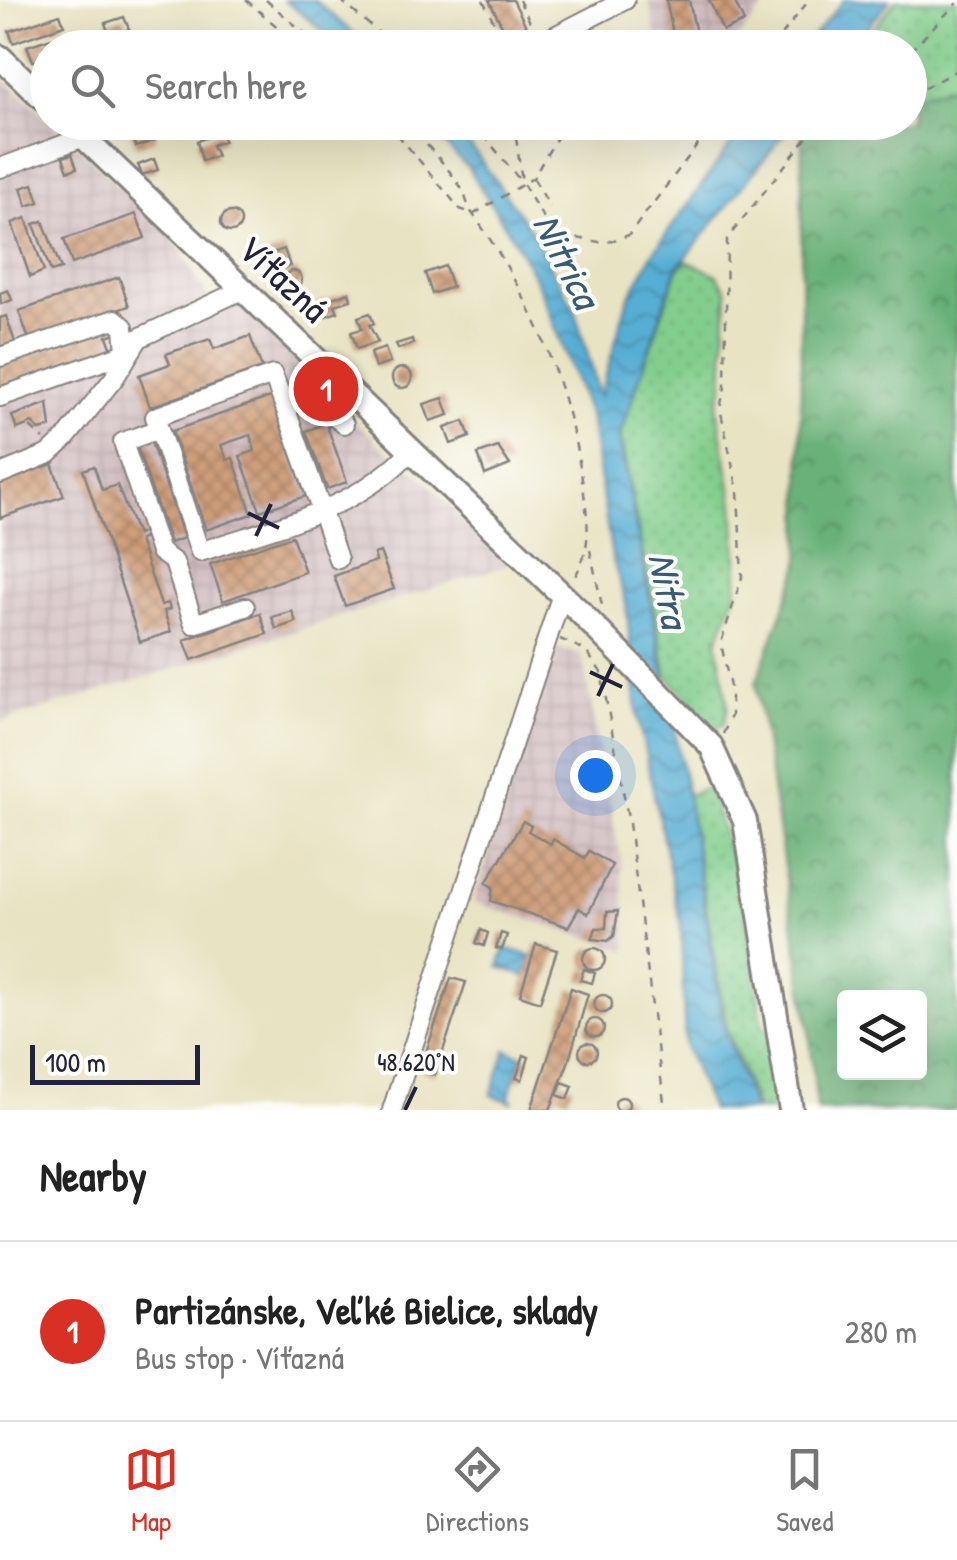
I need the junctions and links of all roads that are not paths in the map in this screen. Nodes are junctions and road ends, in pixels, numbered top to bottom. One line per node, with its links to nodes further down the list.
1 (625, 0): 2 (lane)
2 (566, 30)
3 (0, 57): 4 (main road)
4 (30, 85)
5 (56, 140): 7 (lane)
6 (87, 140): 8 (main road, Víťazná)
7 (0, 168)
8 (244, 289): 10 (lane); 17 (main road, Víťazná)
9 (115, 319): 10 (lane); 11 (lane); 12 (lane)
10 (167, 323): 11 (lane)
11 (126, 352): 13 (lane); 18 (lane)
12 (0, 357)
13 (0, 397)
14 (284, 402): 15 (lane); 16 (lane); 19 (lane)
15 (344, 424)
16 (159, 429): 20 (lane); 22 (lane)
17 (412, 449): 19 (lane); 23 (main road, Víťazná)
18 (0, 474)
19 (321, 510): 20 (lane); 21 (lane)
20 (200, 552): 22 (lane)
21 (338, 558)
22 (174, 562): 24 (lane)
23 (571, 603): 25 (lane); 26 (main road, Víťazná, bridge)
24 (245, 607)
25 (392, 1110)
26 (792, 1110)

